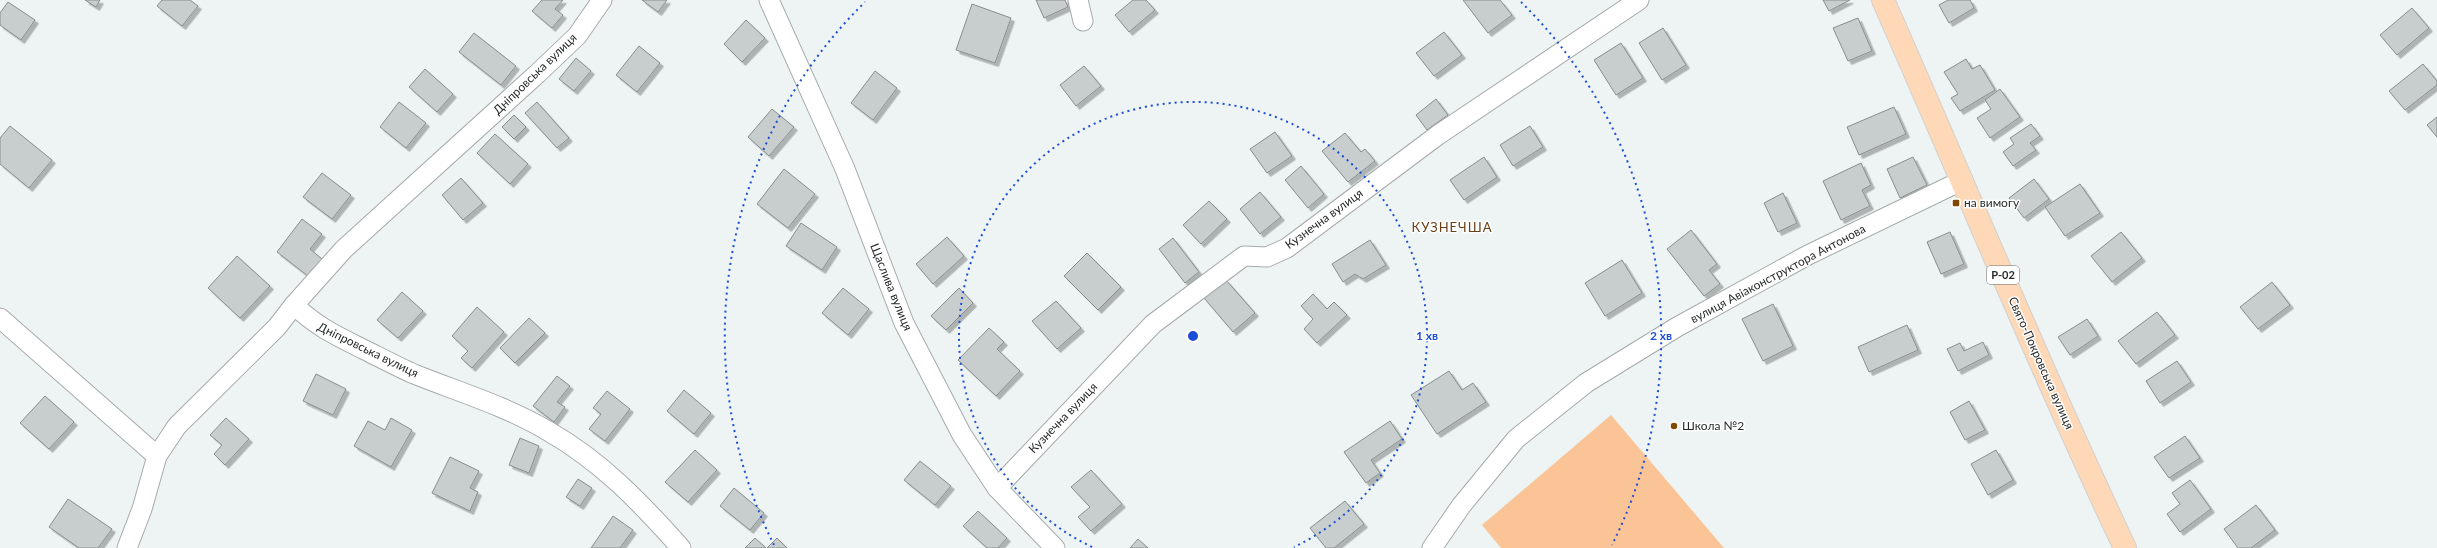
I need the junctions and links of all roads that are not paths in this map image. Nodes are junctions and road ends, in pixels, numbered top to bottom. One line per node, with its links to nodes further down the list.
1 (602, 0): 8 (street, Дніпровська вулиця)
2 (769, 0): 11 (street, Щаслива вулиця)
3 (1078, 0): 6 (street)
4 (1640, 0): 11 (street, Кузнечна вулиця)
5 (1883, 0): 7 (main road, Свято-Покровська вулиця / Р-02)
6 (1084, 21)
7 (1963, 180): 15 (street, вулиця Авіаконструктора Антонова); 16 (main road, Свято-Покровська вулиця / Р-02)
8 (294, 305): 10 (street); 13 (street, Дніпровська вулиця)
9 (0, 318): 10 (street)
10 (157, 456): 12 (street)
11 (997, 488): 14 (street, Щаслива вулиця)
12 (127, 548)
13 (681, 548)
14 (1055, 548)
15 (1432, 548)
16 (2125, 548)

